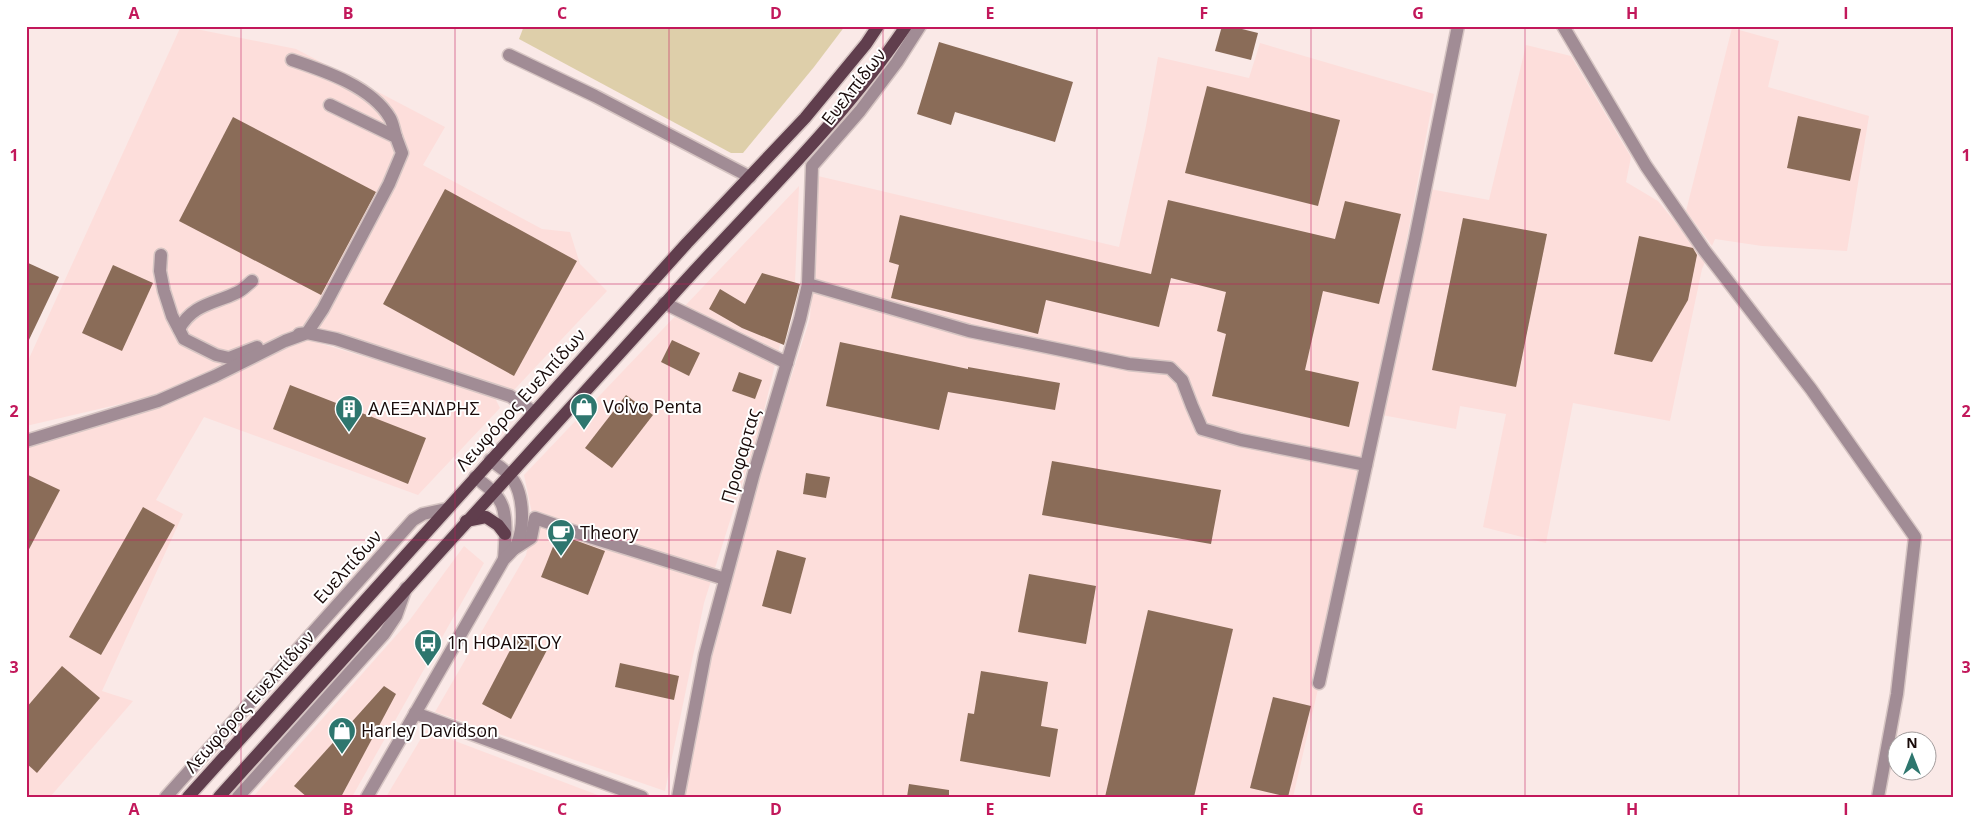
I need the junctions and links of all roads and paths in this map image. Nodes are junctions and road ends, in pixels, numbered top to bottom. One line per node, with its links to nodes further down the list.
1 (878, 26): 13 (main road, Λεωφόρος Ευελπίδων)
2 (906, 26): 7 (main road)
3 (920, 26): 7 (street, Ευελπίδων)
4 (1458, 26): 24 (street)
5 (1563, 26): 44 (street)
6 (509, 55): 13 (street)
7 (892, 59): 10 (main road); 12 (street, Ευελπίδων)
8 (292, 60): 11 (street)
9 (330, 106): 11 (street)
10 (823, 132): 12 (street); 17 (main road)
11 (396, 136): 19 (street)
12 (832, 144): 16 (street, Προφαρτας)
13 (750, 177): 21 (main road, Λεωφόρος Ευελπίδων)
14 (161, 255): 18 (street)
15 (252, 281): 18 (street)
16 (808, 284): 20 (street, Προφαρτας); 24 (street)
17 (664, 303): 20 (street); 25 (main road)
18 (179, 329): 19 (street)
19 (307, 333): 21 (street); 22 (street)
20 (787, 364): 33 (street, Προφαρτας)
21 (534, 412): 23 (main road, Λεωφόρος Ευελπίδων)
22 (26, 441)
23 (490, 460): 25 (street); 26 (main road, Λεωφόρος Ευελπίδων)
24 (1366, 465): 35 (street)
25 (509, 475): 27 (main road); 31 (street)
26 (475, 477): 27 (street); 28 (main road, Λεωφόρος Ευελπίδων)
27 (492, 492): 29 (main road); 30 (street)
28 (446, 509): 37 (street, Ευελπίδων); 38 (main road, Λεωφόρος Ευελπίδων)
29 (466, 521): 30 (main road); 34 (main road)
30 (505, 534): 32 (street)
31 (514, 549): 32 (street); 33 (street)
32 (504, 559): 36 (street)
33 (725, 579): 43 (street, Προφαρτας)
34 (406, 588): 39 (main road); 40 (street)
35 (1319, 683)
36 (415, 713): 41 (street); 42 (street)
37 (166, 797)
38 (188, 797)
39 (219, 797)
40 (238, 797)
41 (367, 797)
42 (642, 797)
43 (678, 797)
44 (1878, 797)

